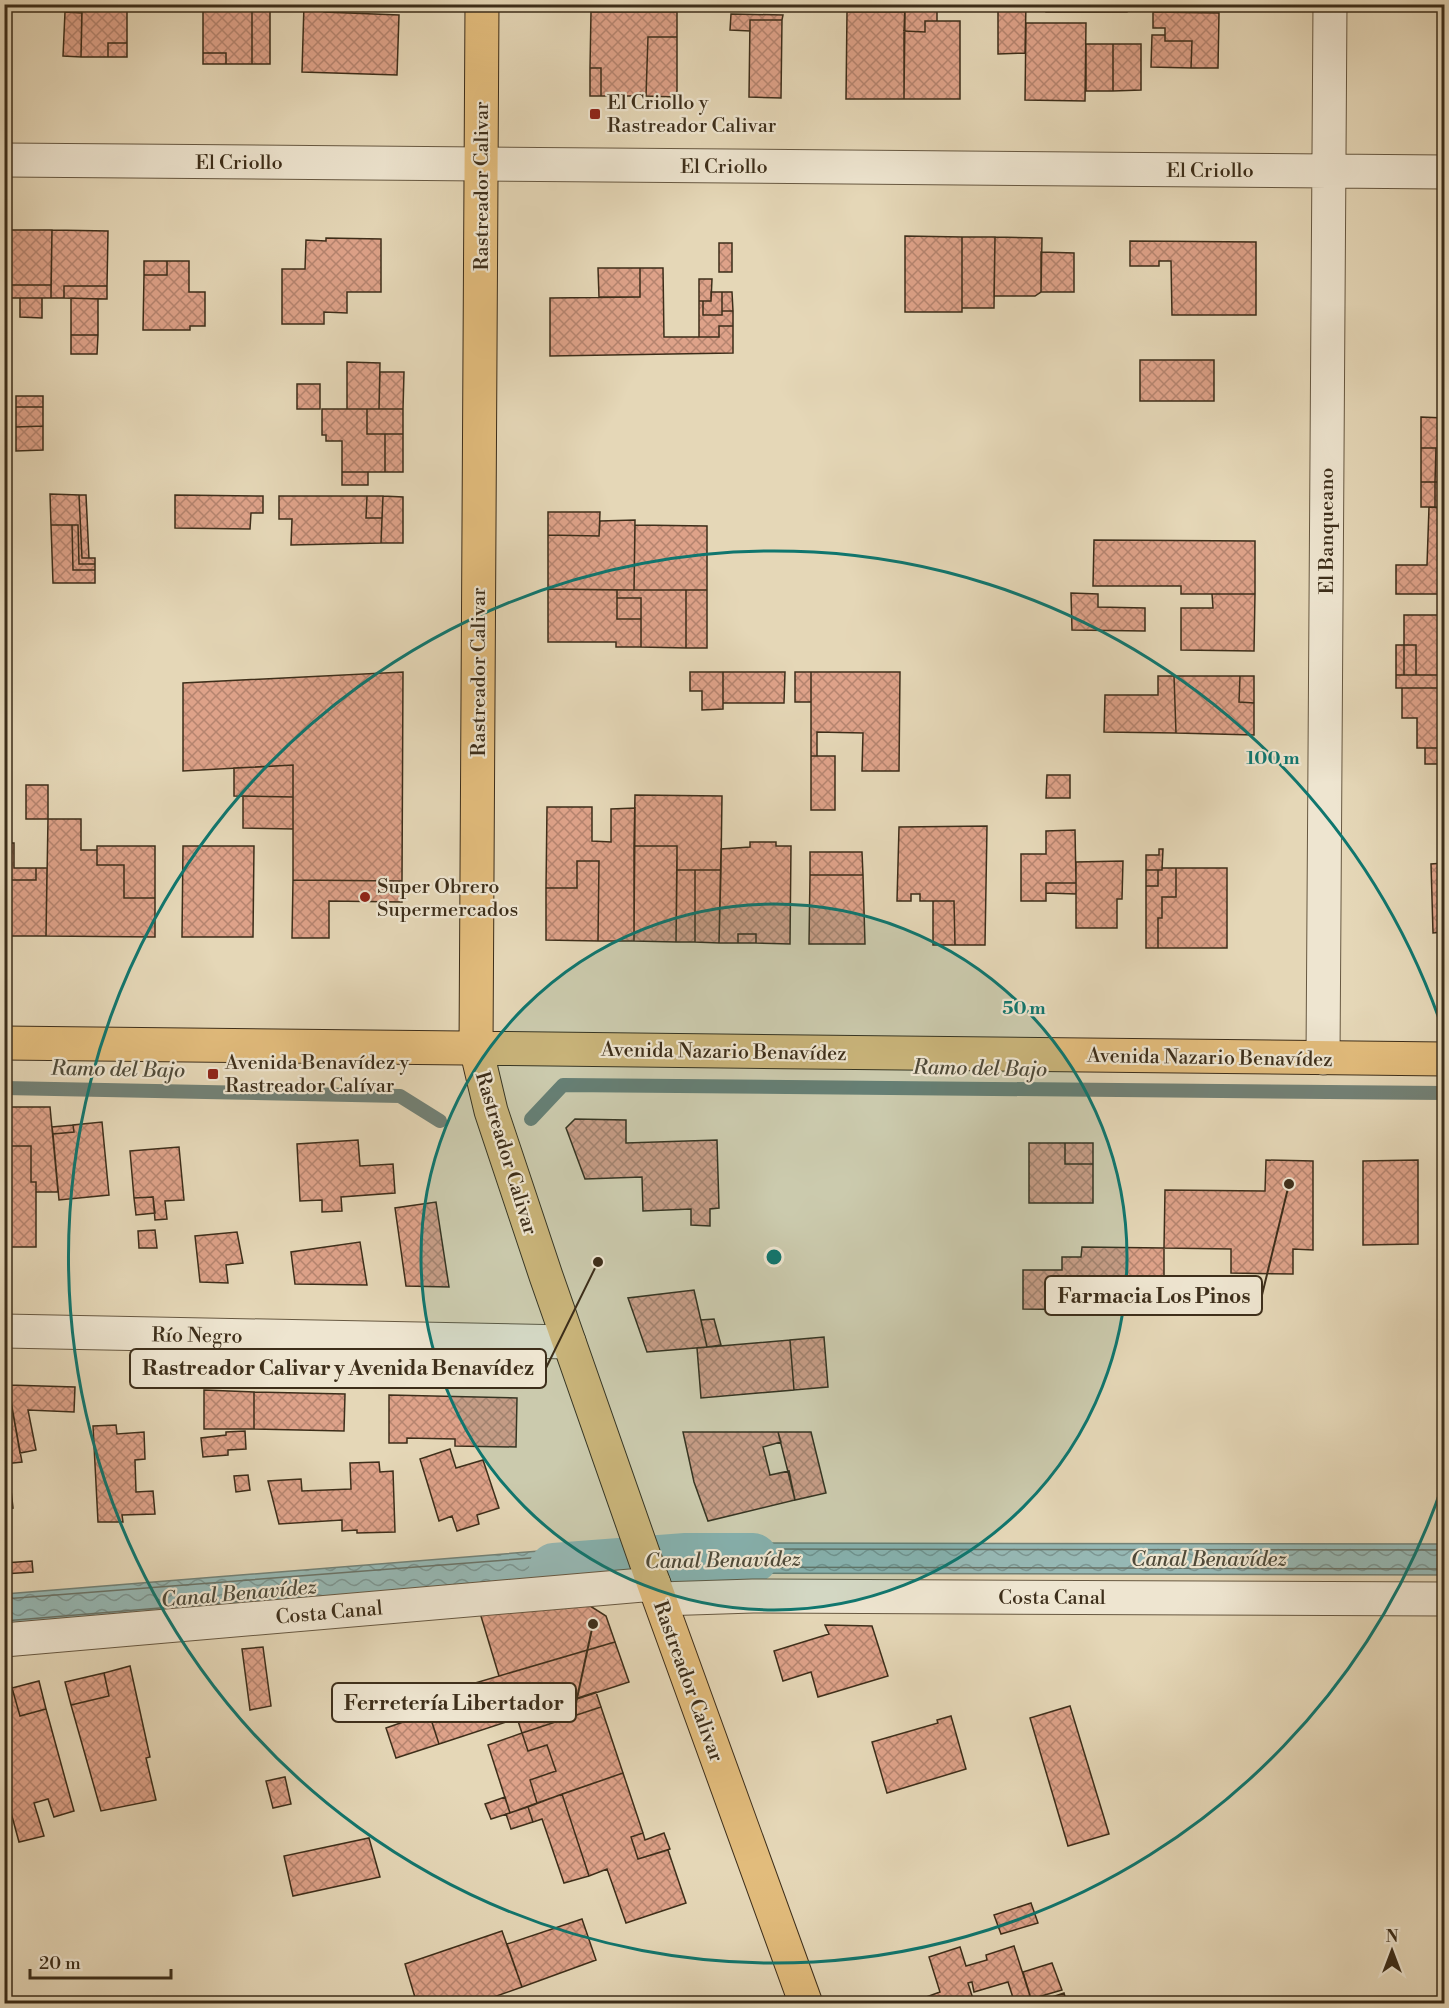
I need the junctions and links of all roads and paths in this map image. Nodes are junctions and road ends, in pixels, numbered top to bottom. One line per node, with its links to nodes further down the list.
1 (482, 4): 4 (main road, Rastreador Calivar)
2 (1330, 4): 5 (street, El Banqueano)
3 (4, 160): 4 (street, El Criollo)
4 (481, 164): 5 (street, El Criollo); 8 (main road, Rastreador Calivar)
5 (1329, 171): 6 (street, El Criollo); 9 (street, El Banqueano)
6 (1444, 172)
7 (4, 1043): 8 (main road, Avenida Nazario Benavídez)
8 (476, 1048): 9 (main road, Avenida Nazario Benavídez); 12 (main road, Rastreador Calivar)
9 (1323, 1058): 10 (main road, Avenida Nazario Benavídez)
10 (1444, 1059)
11 (4, 1331): 12 (street, Río Negro)
12 (569, 1342): 13 (main road, Rastreador Calivar)
13 (655, 1586): 14 (street, Costa Canal); 15 (street, Costa Canal); 16 (main road, Rastreador Calivar)
14 (1444, 1599)
15 (4, 1640)
16 (806, 2004)

